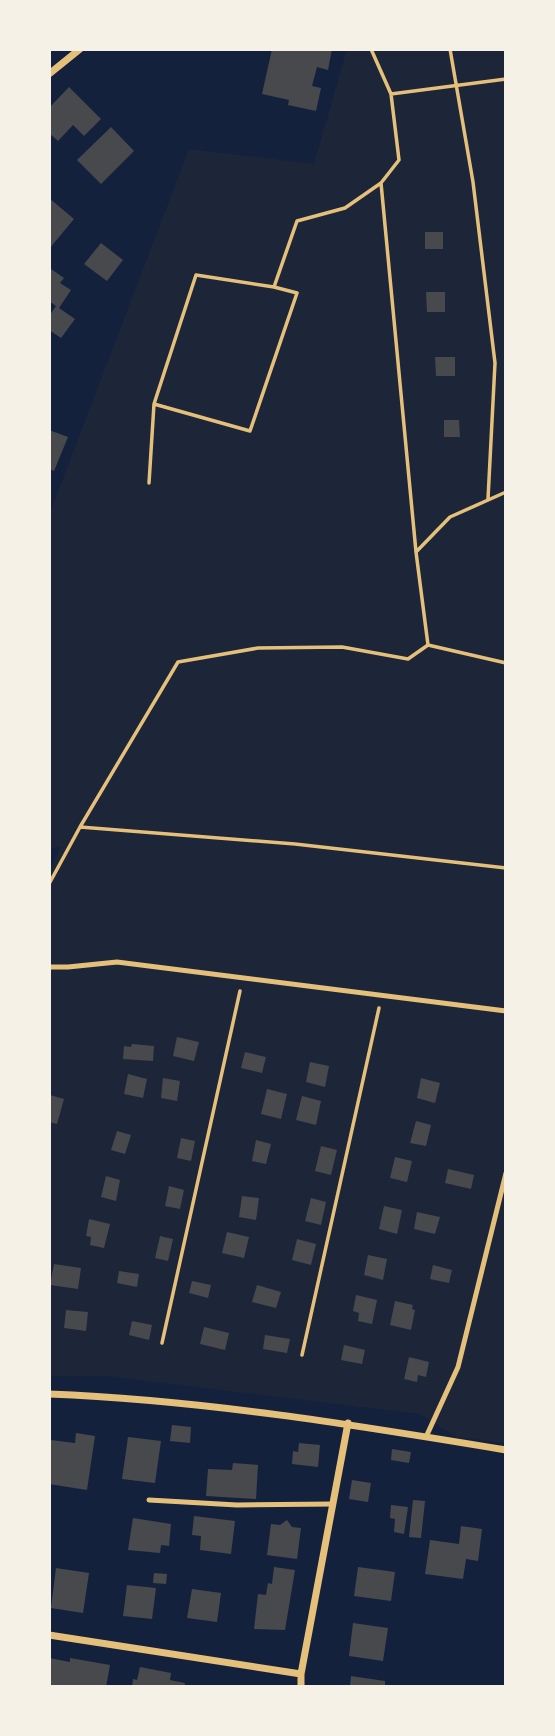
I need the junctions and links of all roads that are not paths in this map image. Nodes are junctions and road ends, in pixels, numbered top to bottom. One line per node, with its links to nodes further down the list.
1 (80, 49): 2 (street)
2 (49, 74)
3 (49, 967): 4 (lane)
4 (506, 1011)
5 (506, 1173): 8 (lane)
6 (49, 1394): 7 (street)
7 (348, 1423): 8 (street); 11 (street)
8 (426, 1437): 9 (street)
9 (506, 1450)
10 (149, 1500): 11 (lane)
11 (333, 1504): 13 (street)
12 (49, 1635): 13 (street)
13 (301, 1674): 14 (street)
14 (300, 1687)

